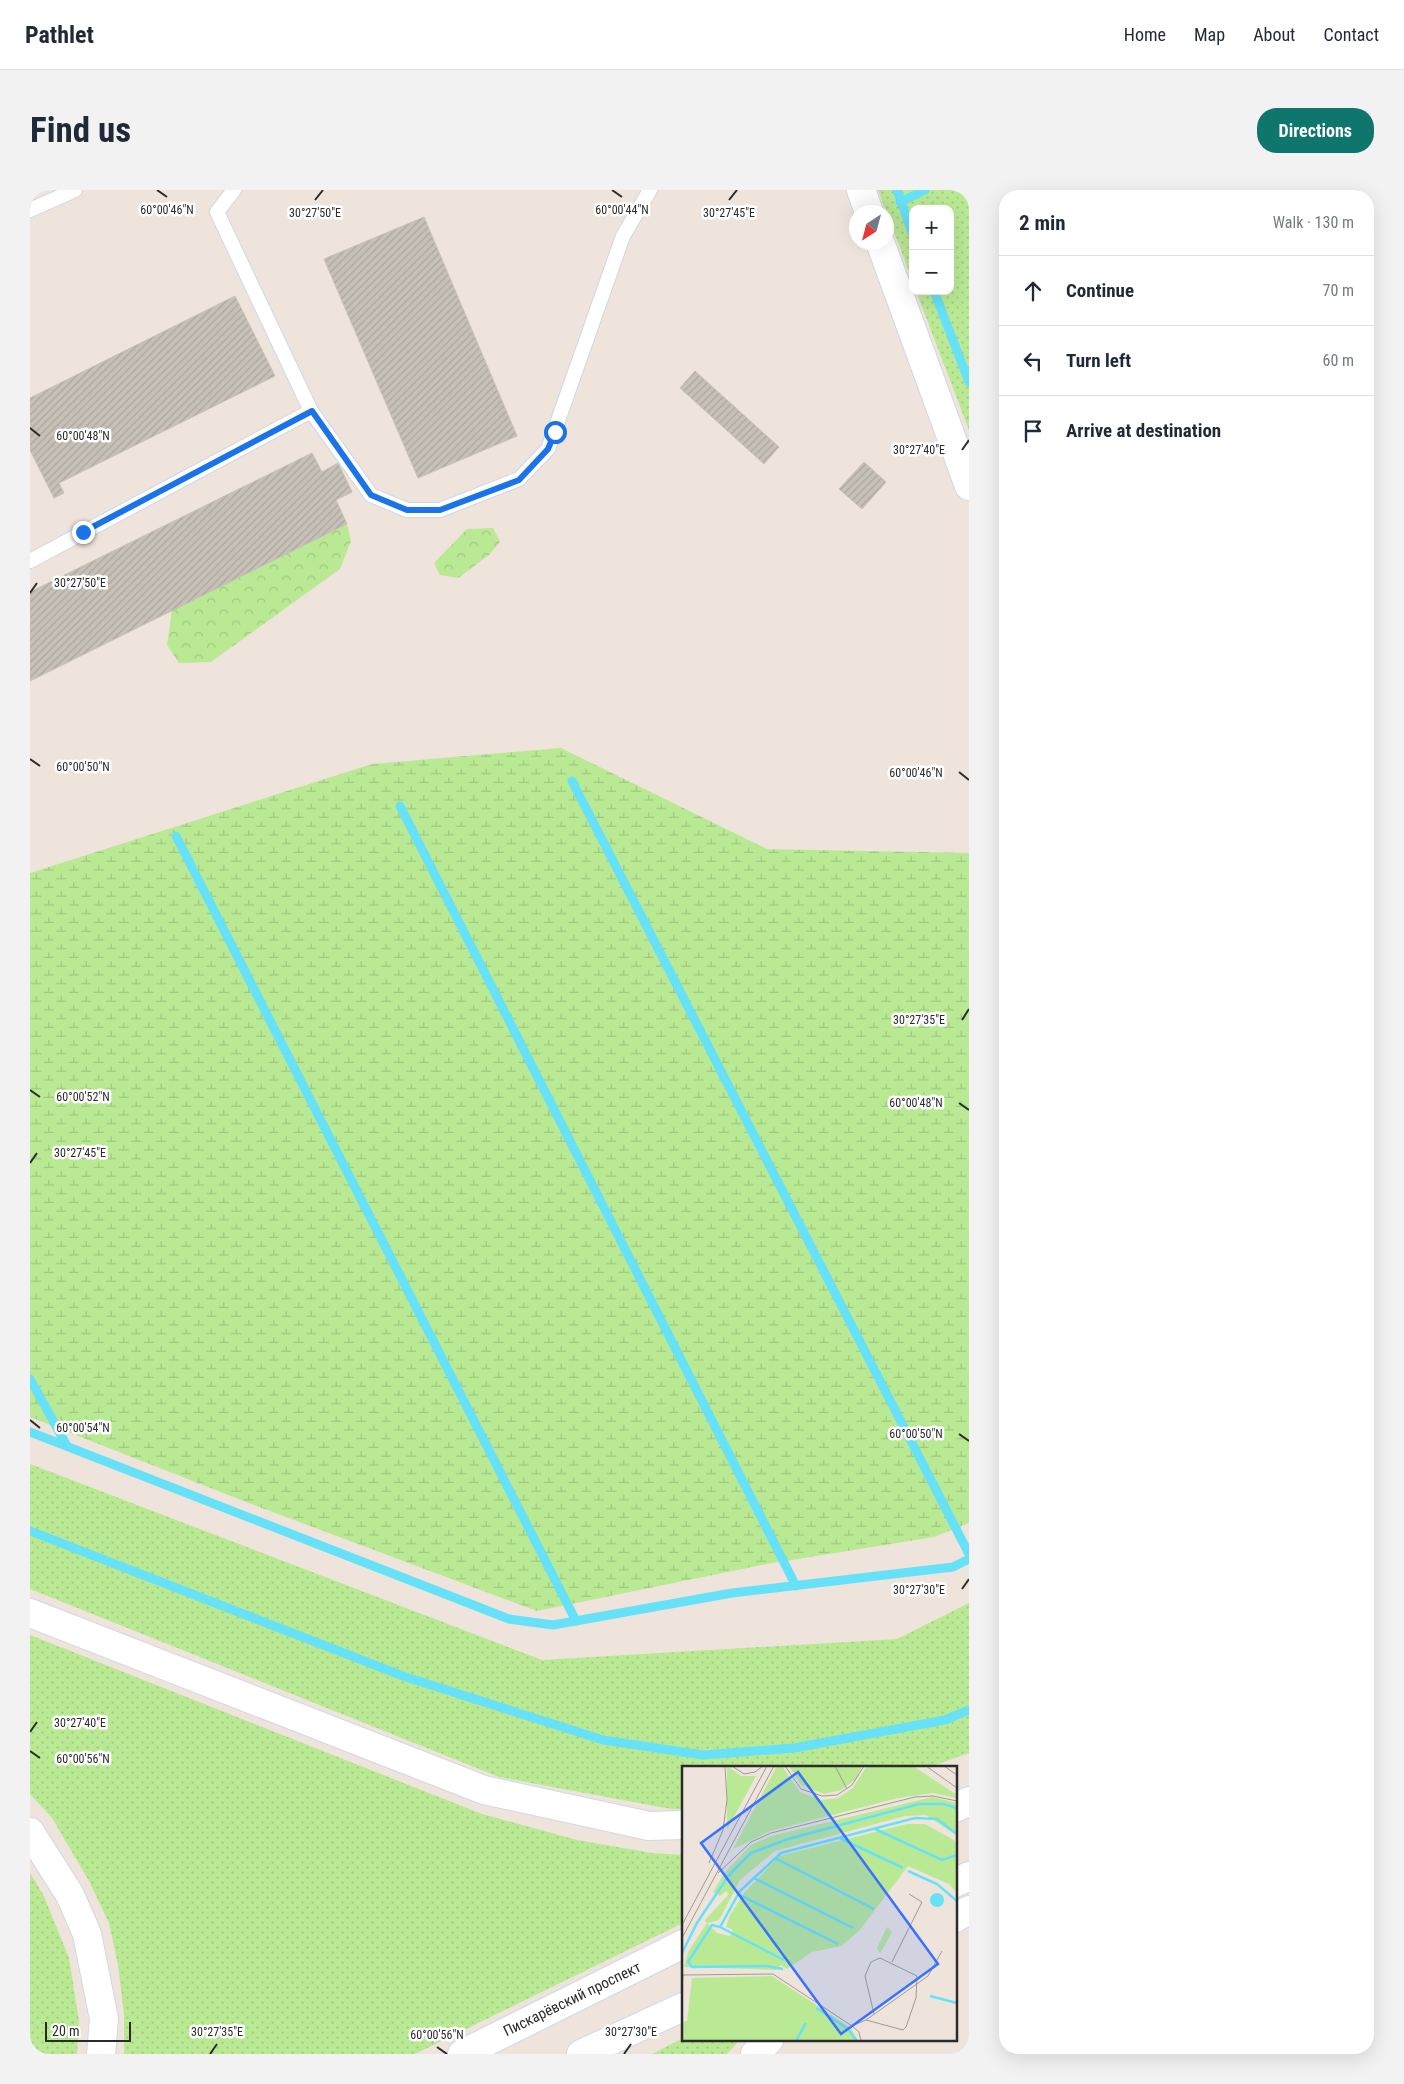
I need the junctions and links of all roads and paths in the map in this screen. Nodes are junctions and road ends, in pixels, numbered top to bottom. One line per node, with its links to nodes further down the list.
1 (75, 190): 6 (lane)
2 (234, 190): 8 (lane)
3 (650, 190): 8 (lane)
4 (861, 190): 5 (main road)
5 (866, 205)
6 (30, 210)
7 (883, 250): 9 (main road)
8 (312, 411): 10 (lane)
9 (969, 486)
10 (30, 560)
11 (30, 1613): 16 (main road)
12 (969, 1791): 13 (main road)
13 (956, 1794)
14 (969, 1801): 15 (main road)
15 (956, 1808)
16 (682, 1825)
17 (30, 1832): 25 (main road)
18 (969, 1876): 19 (main road)
19 (956, 1882)
20 (969, 1910): 21 (main road)
21 (956, 1917)
22 (682, 1944): 26 (main road, Пискарёвский проспект)
23 (682, 2008): 27 (main road)
24 (766, 2042): 28 (main road)
25 (101, 2054)
26 (462, 2054)
27 (581, 2054)
28 (755, 2054)

